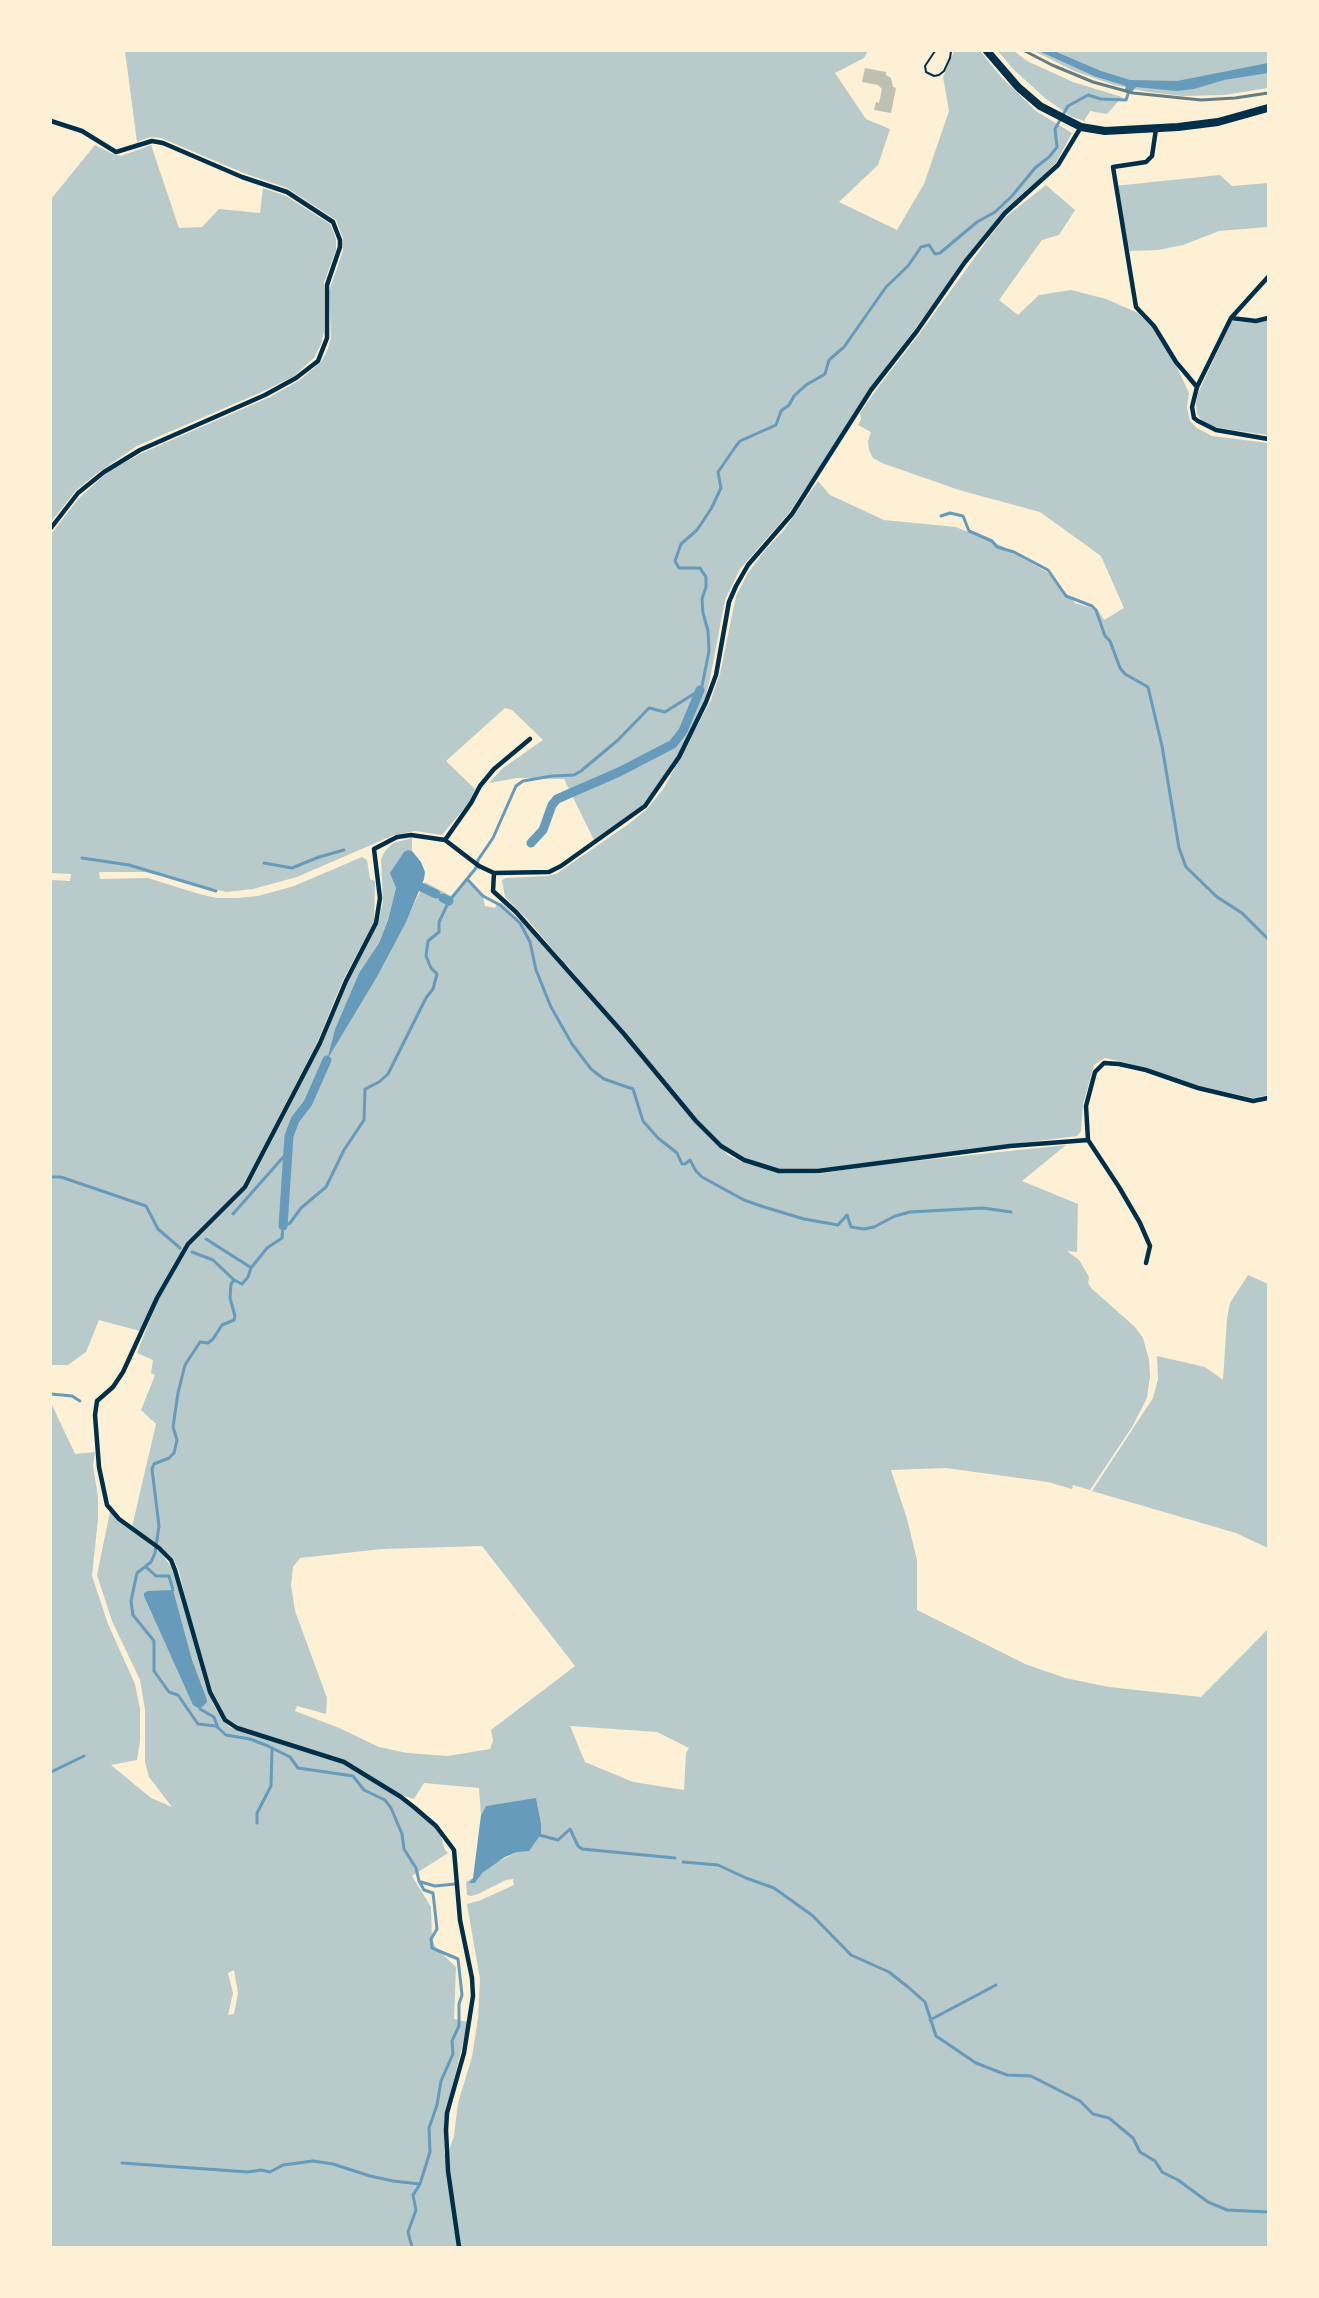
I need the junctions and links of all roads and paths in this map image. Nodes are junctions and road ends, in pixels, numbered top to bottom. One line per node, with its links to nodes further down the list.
1 (935, 51): 2 (lane)
2 (951, 51)
3 (987, 51): 6 (main road)
4 (1268, 108): 7 (main road)
5 (51, 121): 13 (street)
6 (1081, 126): 7 (main road); 16 (street)
7 (1156, 129): 11 (street)
8 (1268, 276): 9 (street)
9 (1232, 318): 10 (street); 11 (street)
10 (1268, 318)
11 (1197, 387): 12 (street)
12 (1268, 439)
13 (51, 528)
14 (530, 739): 15 (street)
15 (445, 840): 16 (street); 20 (street)
16 (494, 873): 18 (street)
17 (1268, 1098): 18 (street)
18 (1088, 1140): 19 (street)
19 (1146, 1263)
20 (459, 2247)

